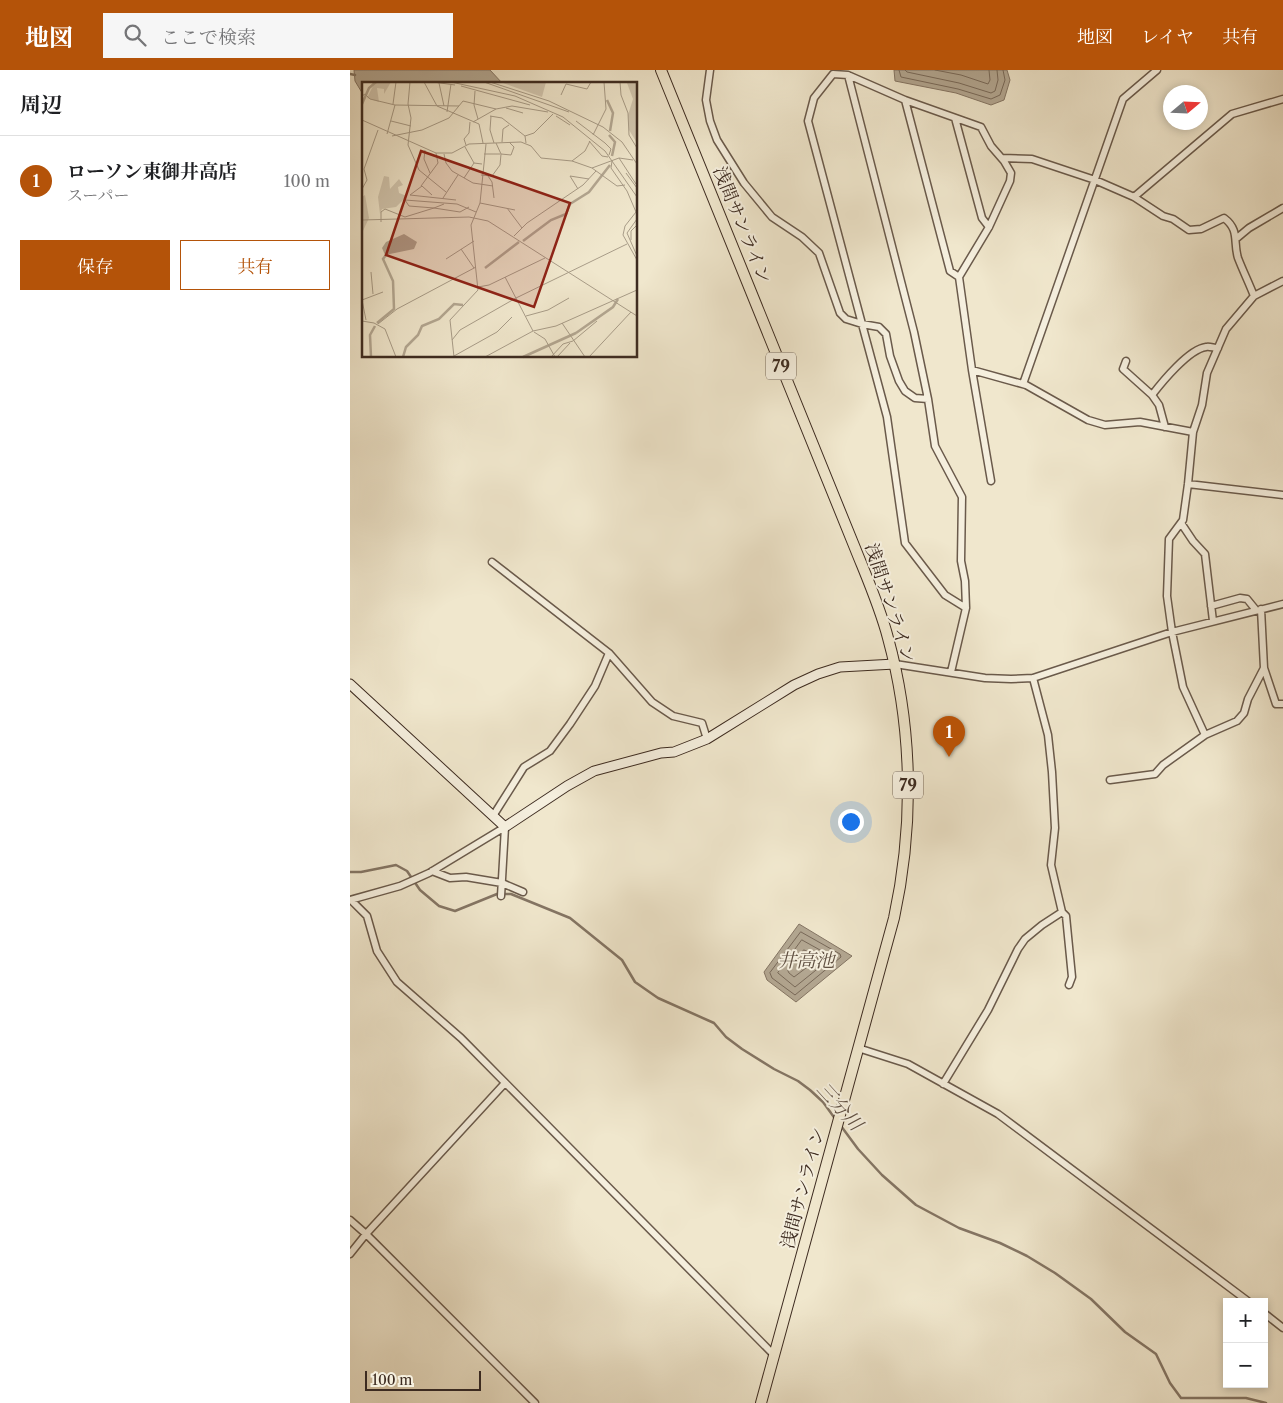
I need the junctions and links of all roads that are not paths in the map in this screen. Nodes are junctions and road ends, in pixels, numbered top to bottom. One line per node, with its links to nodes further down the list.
1 (661, 70): 38 (main road, 浅間サンライン / 79)
2 (710, 70): 17 (street)
3 (1157, 70): 9 (street)
4 (848, 75): 6 (street); 17 (street); 23 (street)
5 (1283, 99): 10 (street)
6 (905, 100): 7 (street); 14 (street)
7 (955, 118): 8 (street); 12 (street)
8 (1002, 158): 9 (street); 12 (street)
9 (1095, 180): 10 (street); 21 (street)
10 (1134, 197): 13 (street)
11 (1283, 208): 13 (street)
12 (989, 227): 14 (street)
13 (1237, 238): 16 (street)
14 (960, 277): 20 (street)
15 (1283, 282): 16 (street)
16 (1254, 296): 18 (street)
17 (862, 324): 23 (street); 33 (street)
18 (1218, 348): 22 (street); 25 (street)
19 (1126, 362): 22 (street)
20 (972, 370): 21 (street); 26 (street)
21 (1023, 384): 24 (street)
22 (1152, 395): 24 (street)
23 (928, 399): 33 (street)
24 (1165, 427): 25 (street)
25 (1193, 432): 27 (street)
26 (991, 481)
27 (1188, 484): 28 (street); 29 (street)
28 (1283, 494)
29 (1181, 523): 32 (street); 36 (street)
30 (492, 562): 37 (street)
31 (1283, 604): 34 (street)
32 (1212, 606): 34 (street); 35 (street)
33 (966, 608): 40 (street)
34 (1258, 609): 35 (street); 39 (street)
35 (1213, 621): 36 (street)
36 (1172, 632): 41 (street); 44 (street)
37 (610, 653): 45 (street); 47 (street)
38 (895, 664): 40 (street); 45 (street); 56 (main road, 浅間サンライン / 79)
39 (1264, 668): 43 (street); 44 (street)
40 (951, 672): 41 (street)
41 (1033, 678): 54 (street)
42 (350, 684): 47 (street)
43 (1283, 704)
44 (1205, 734): 46 (street)
45 (708, 739): 48 (street)
46 (1110, 780)
47 (493, 816): 48 (street)
48 (505, 827): 49 (street); 50 (street)
49 (432, 871): 50 (street); 53 (street)
50 (502, 883): 51 (street); 52 (street)
51 (522, 892)
52 (500, 896)
53 (350, 900): 57 (street)
54 (1062, 912): 55 (street); 58 (street)
55 (1069, 985)
56 (858, 1048): 58 (street); 65 (main road, 浅間サンライン / 79)
57 (505, 1083): 60 (street); 65 (street)
58 (943, 1084): 62 (street)
59 (350, 1220): 60 (street)
60 (366, 1234): 61 (street); 66 (street)
61 (350, 1254)
62 (1244, 1298)
63 (1268, 1317): 64 (street)
64 (1283, 1328)
65 (774, 1355): 67 (main road, 浅間サンライン / 79)
66 (535, 1403)
67 (761, 1403)

